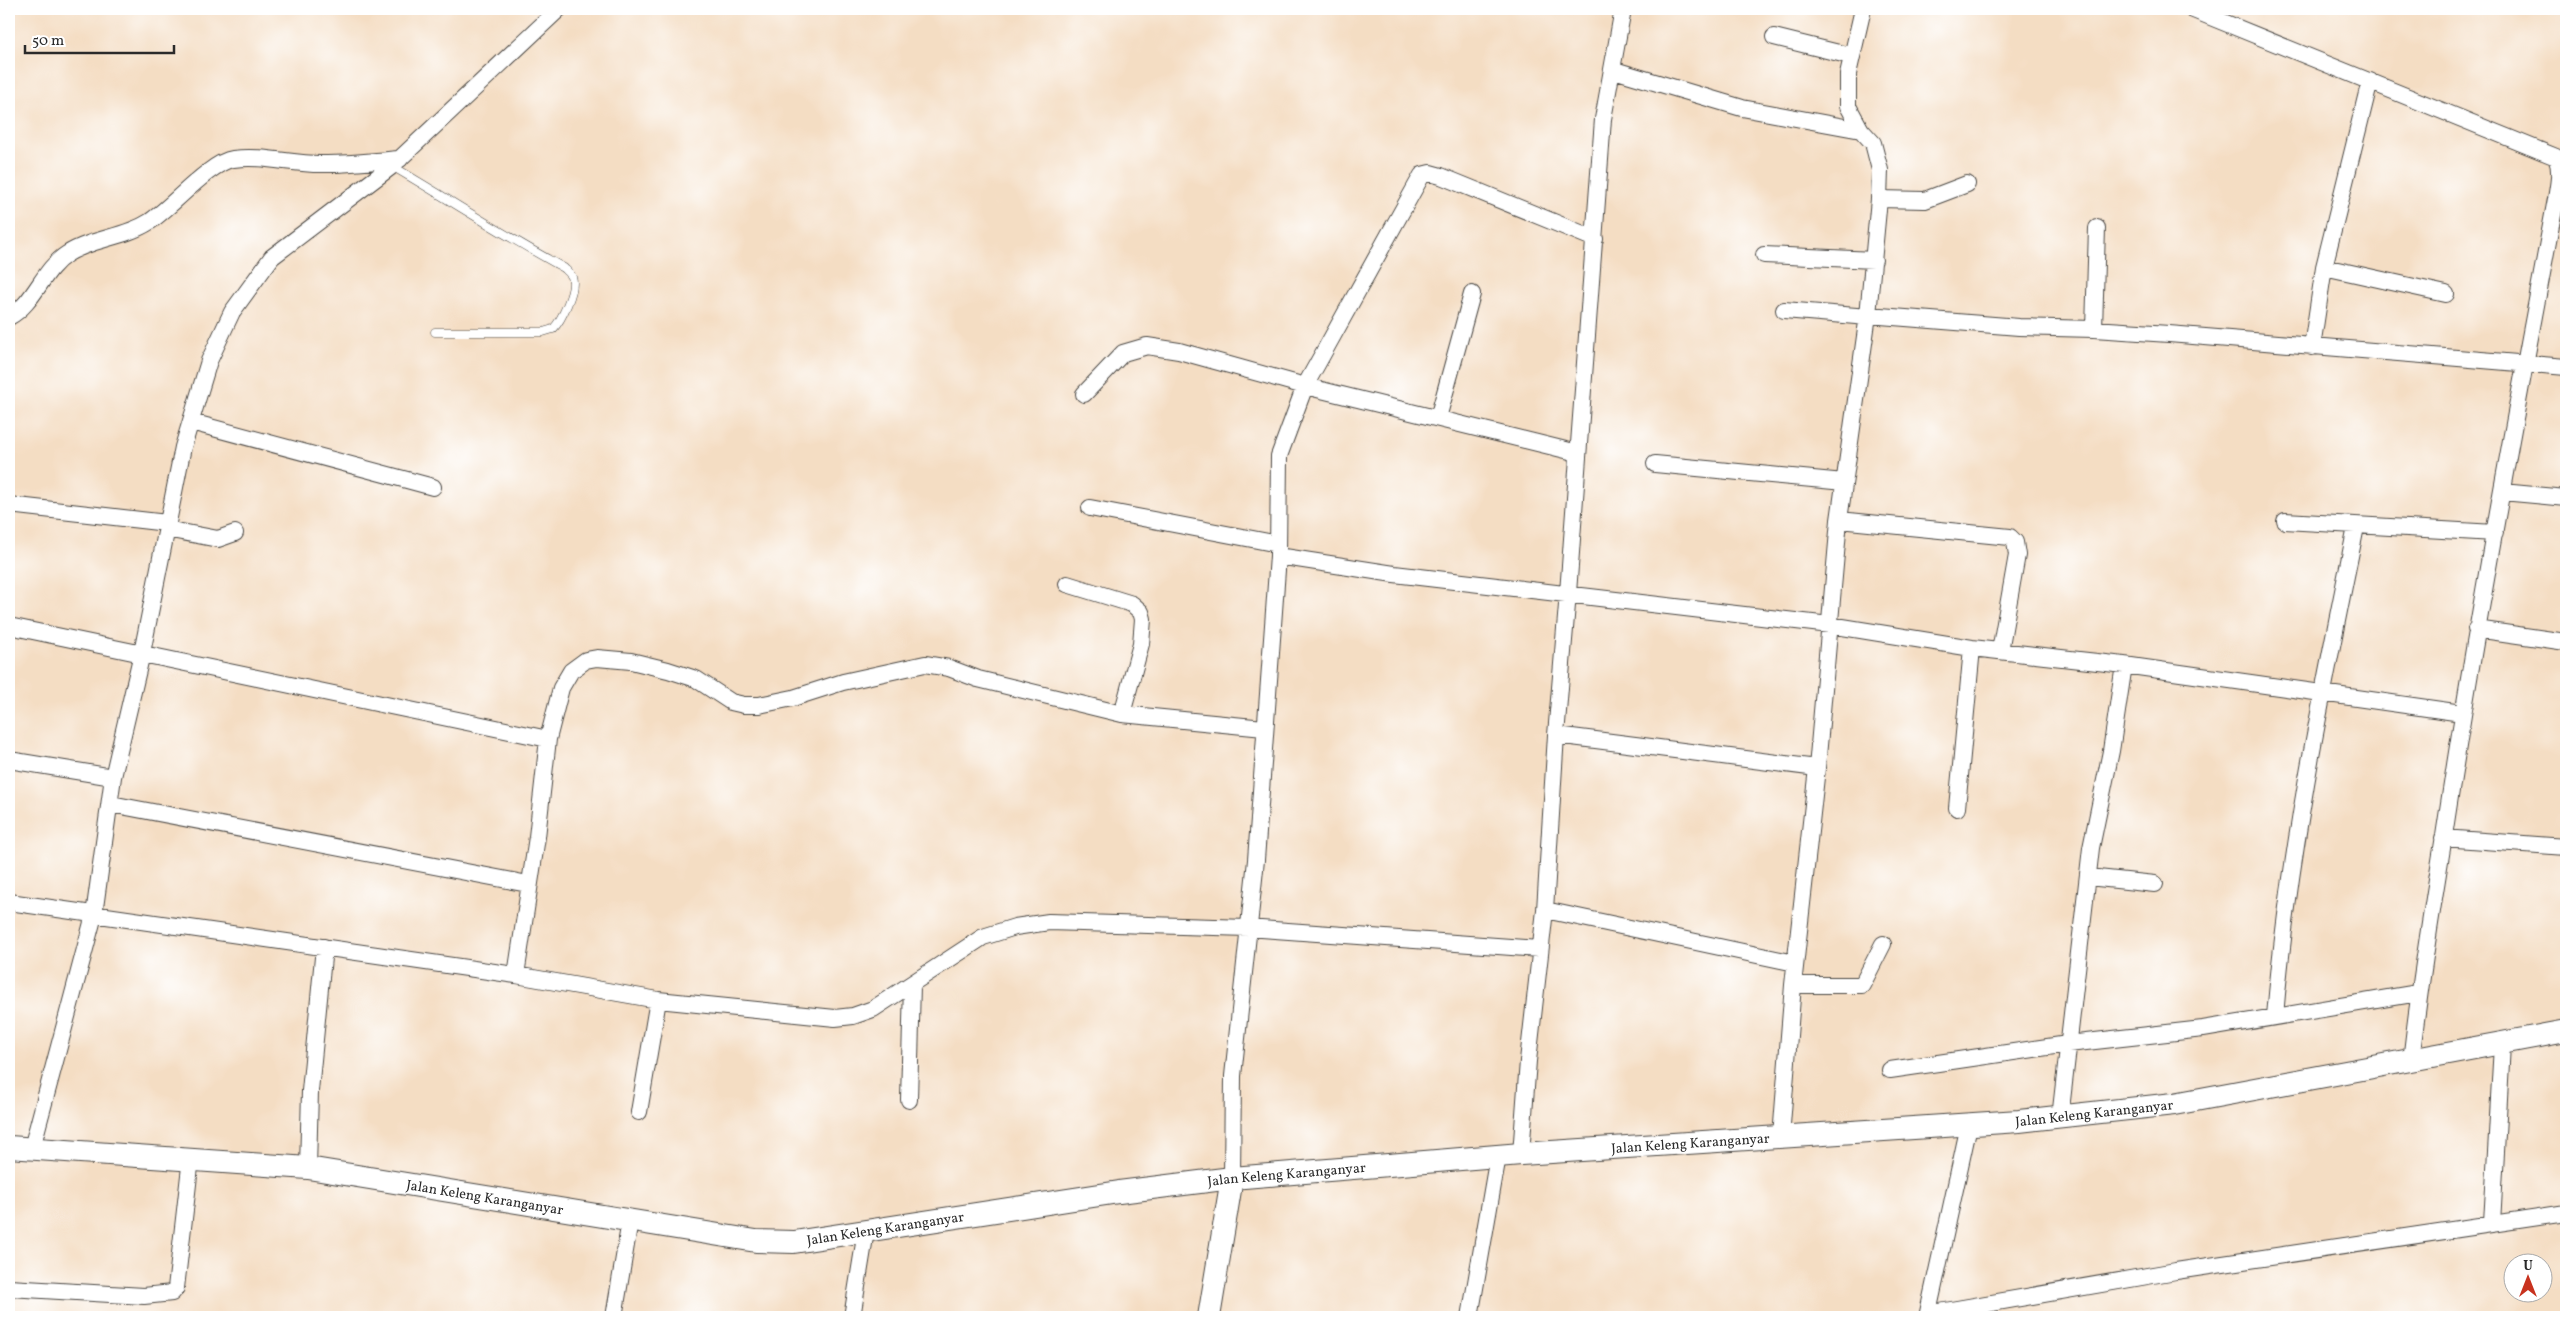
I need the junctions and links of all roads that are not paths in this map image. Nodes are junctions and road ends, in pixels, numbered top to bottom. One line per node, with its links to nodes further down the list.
1 (559, 9): 10 (street)
2 (1623, 9): 7 (street)
3 (1863, 9): 6 (street)
4 (2191, 9): 8 (street)
5 (1774, 37): 6 (street)
6 (1851, 56): 9 (street)
7 (1614, 70): 9 (street); 14 (street)
8 (2370, 82): 17 (street); 26 (street)
9 (1861, 130): 12 (street)
10 (396, 162): 22 (street); 24 (lane); 31 (street)
11 (1968, 184): 12 (street)
12 (1879, 199): 16 (street)
13 (2097, 228): 23 (street)
14 (1595, 239): 28 (street); 32 (street)
15 (1764, 255): 16 (street)
16 (1874, 260): 21 (street)
17 (2324, 267): 19 (street); 25 (street)
18 (1472, 294): 30 (street)
19 (2446, 294)
20 (1784, 310): 21 (street)
21 (1868, 316): 23 (street); 34 (street)
22 (9, 317)
23 (2094, 328): 25 (street)
24 (435, 332)
25 (2312, 347): 26 (street)
26 (2523, 365): 27 (street); 36 (street)
27 (2566, 367)
28 (1305, 386): 29 (street); 30 (street); 46 (street)
29 (1084, 394)
30 (1438, 418): 32 (street)
31 (191, 422): 35 (street); 42 (street)
32 (1578, 453): 48 (street)
33 (1655, 464): 34 (street)
34 (1844, 482): 40 (street)
35 (432, 487)
36 (2502, 492): 37 (street); 45 (street)
37 (2566, 498)
38 (9, 505): 42 (street)
39 (1090, 508): 46 (street)
40 (1839, 520): 49 (street); 54 (street)
41 (2285, 521): 43 (street)
42 (166, 526): 44 (street); 55 (street)
43 (2356, 526): 45 (street); 57 (street)
44 (235, 534)
45 (2495, 534): 51 (street)
46 (1278, 550): 48 (street); 60 (street)
47 (1067, 584): 59 (street)
48 (1568, 593): 49 (street); 61 (street)
49 (1830, 625): 53 (street); 64 (street)
50 (9, 626): 55 (street)
51 (2476, 629): 52 (street); 58 (street)
52 (2566, 642)
53 (1972, 648): 54 (street); 67 (street)
54 (2000, 651): 56 (street)
55 (142, 653): 62 (street); 65 (street)
56 (2124, 665): 57 (street); 70 (street)
57 (2322, 694): 58 (street); 86 (street)
58 (2462, 713): 68 (street)
59 (1122, 714): 60 (street); 62 (street)
60 (1264, 728): 76 (street)
61 (1556, 735): 64 (street); 74 (street)
62 (548, 739): 71 (street)
63 (9, 760): 65 (street)
64 (1817, 768): 80 (street)
65 (113, 777): 66 (street)
66 (111, 804): 71 (street); 75 (street)
67 (1957, 808)
68 (2443, 838): 69 (street); 84 (street)
69 (2566, 846)
70 (2088, 877): 72 (street); 88 (street)
71 (528, 884): 81 (street)
72 (2155, 884)
73 (9, 902): 75 (street)
74 (1545, 910): 79 (street); 80 (street)
75 (94, 915): 78 (street); 98 (street)
76 (1248, 928): 79 (street); 82 (street); 103 (street)
77 (1883, 944): 83 (street)
78 (324, 947): 81 (street); 102 (street)
79 (1539, 949): 99 (street)
80 (1795, 963): 83 (street)
81 (516, 975): 85 (street)
82 (912, 984): 85 (street); 92 (street)
83 (1793, 985): 96 (street)
84 (2418, 993): 86 (street); 90 (street)
85 (658, 1000): 93 (street)
86 (2275, 1016): 88 (street)
87 (2566, 1031): 89 (main road, Jalan Keleng Karanganyar)
88 (2068, 1044): 91 (street); 94 (street)
89 (2502, 1045): 90 (main road, Jalan Keleng Karanganyar); 106 (street)
90 (2411, 1062): 94 (main road, Jalan Keleng Karanganyar)
91 (1890, 1070)
92 (909, 1100)
93 (639, 1112)
94 (2060, 1118): 95 (main road, Jalan Keleng Karanganyar)
95 (1969, 1125): 96 (main road, Jalan Keleng Karanganyar); 109 (street)
96 (1781, 1137): 99 (main road, Jalan Keleng Karanganyar)
97 (9, 1147): 98 (main road, Jalan Keleng Karanganyar)
98 (32, 1148): 101 (main road, Jalan Keleng Karanganyar)
99 (1522, 1154): 100 (main road, Jalan Keleng Karanganyar)
100 (1498, 1156): 103 (main road, Jalan Keleng Karanganyar); 113 (street)
101 (191, 1158): 102 (main road, Jalan Keleng Karanganyar); 108 (street)
102 (308, 1168): 105 (main road, Jalan Keleng Karanganyar)
103 (1232, 1178): 107 (main road, Jalan Keleng Karanganyar); 112 (main road)
104 (2566, 1213): 106 (street)
105 (630, 1221): 107 (main road, Jalan Keleng Karanganyar); 110 (street)
106 (2492, 1223): 109 (street)
107 (866, 1232): 111 (street)
108 (9, 1288)
109 (1928, 1316)
110 (614, 1317)
111 (852, 1317)
112 (1209, 1317)
113 (1470, 1317)

